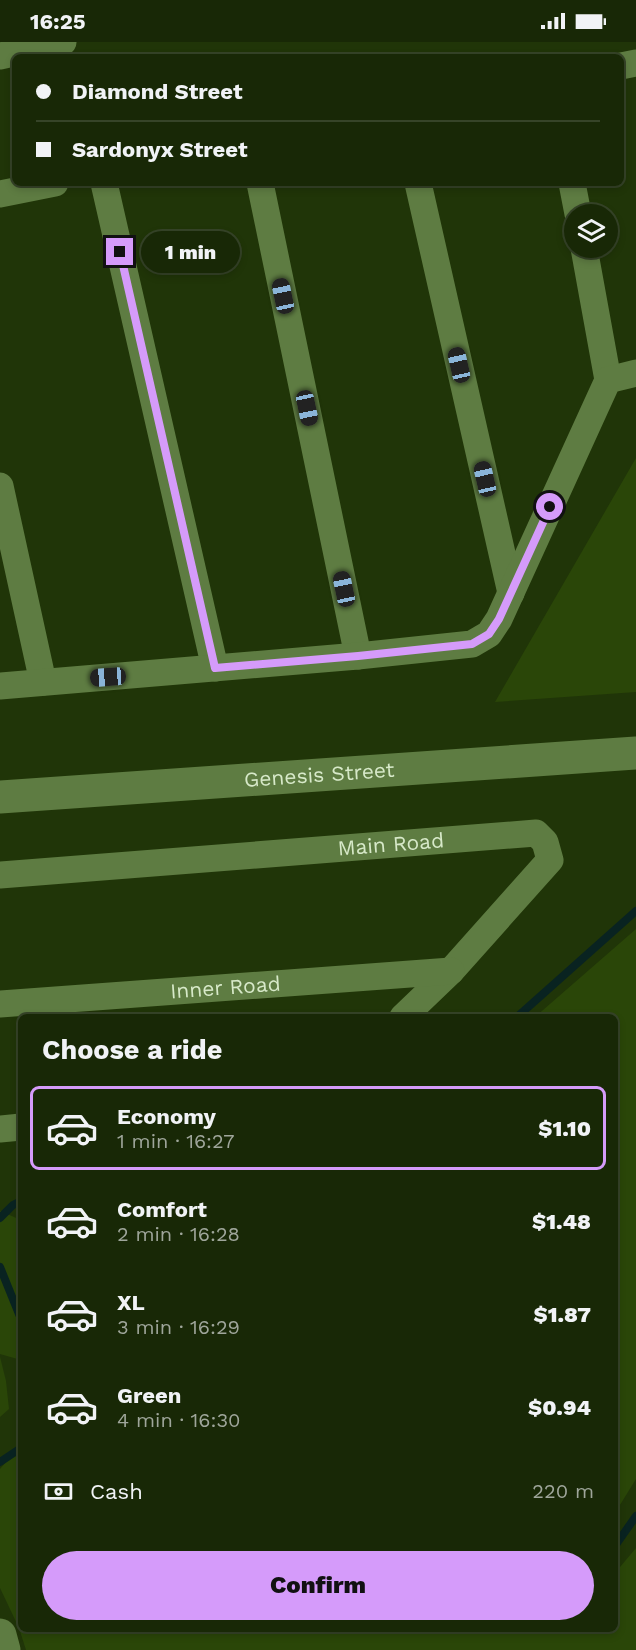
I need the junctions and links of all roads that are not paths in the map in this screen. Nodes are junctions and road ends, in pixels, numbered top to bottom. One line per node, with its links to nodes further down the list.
1 (63, 42): 2 (street)
2 (0, 56)
3 (40, 186): 8 (street)
4 (105, 186): 16 (street)
5 (261, 186): 15 (street)
6 (419, 186): 14 (street)
7 (573, 186): 9 (street)
8 (0, 194)
9 (576, 204)
10 (586, 258): 12 (street)
11 (636, 373): 12 (street)
12 (608, 380): 14 (street)
13 (0, 486): 17 (street)
14 (511, 592): 15 (street)
15 (358, 656): 16 (street)
16 (215, 668): 17 (street)
17 (43, 682): 18 (street)
18 (0, 686)
19 (636, 753): 20 (street, Genesis Street)
20 (0, 797)
21 (0, 875): 22 (street, Main Road)
22 (451, 972): 23 (street, Inner Road); 24 (street, Main Road)
23 (0, 1004)
24 (405, 1014)
25 (18, 1127): 26 (street)
26 (0, 1129)
27 (0, 1635): 28 (street)
28 (4, 1650)

